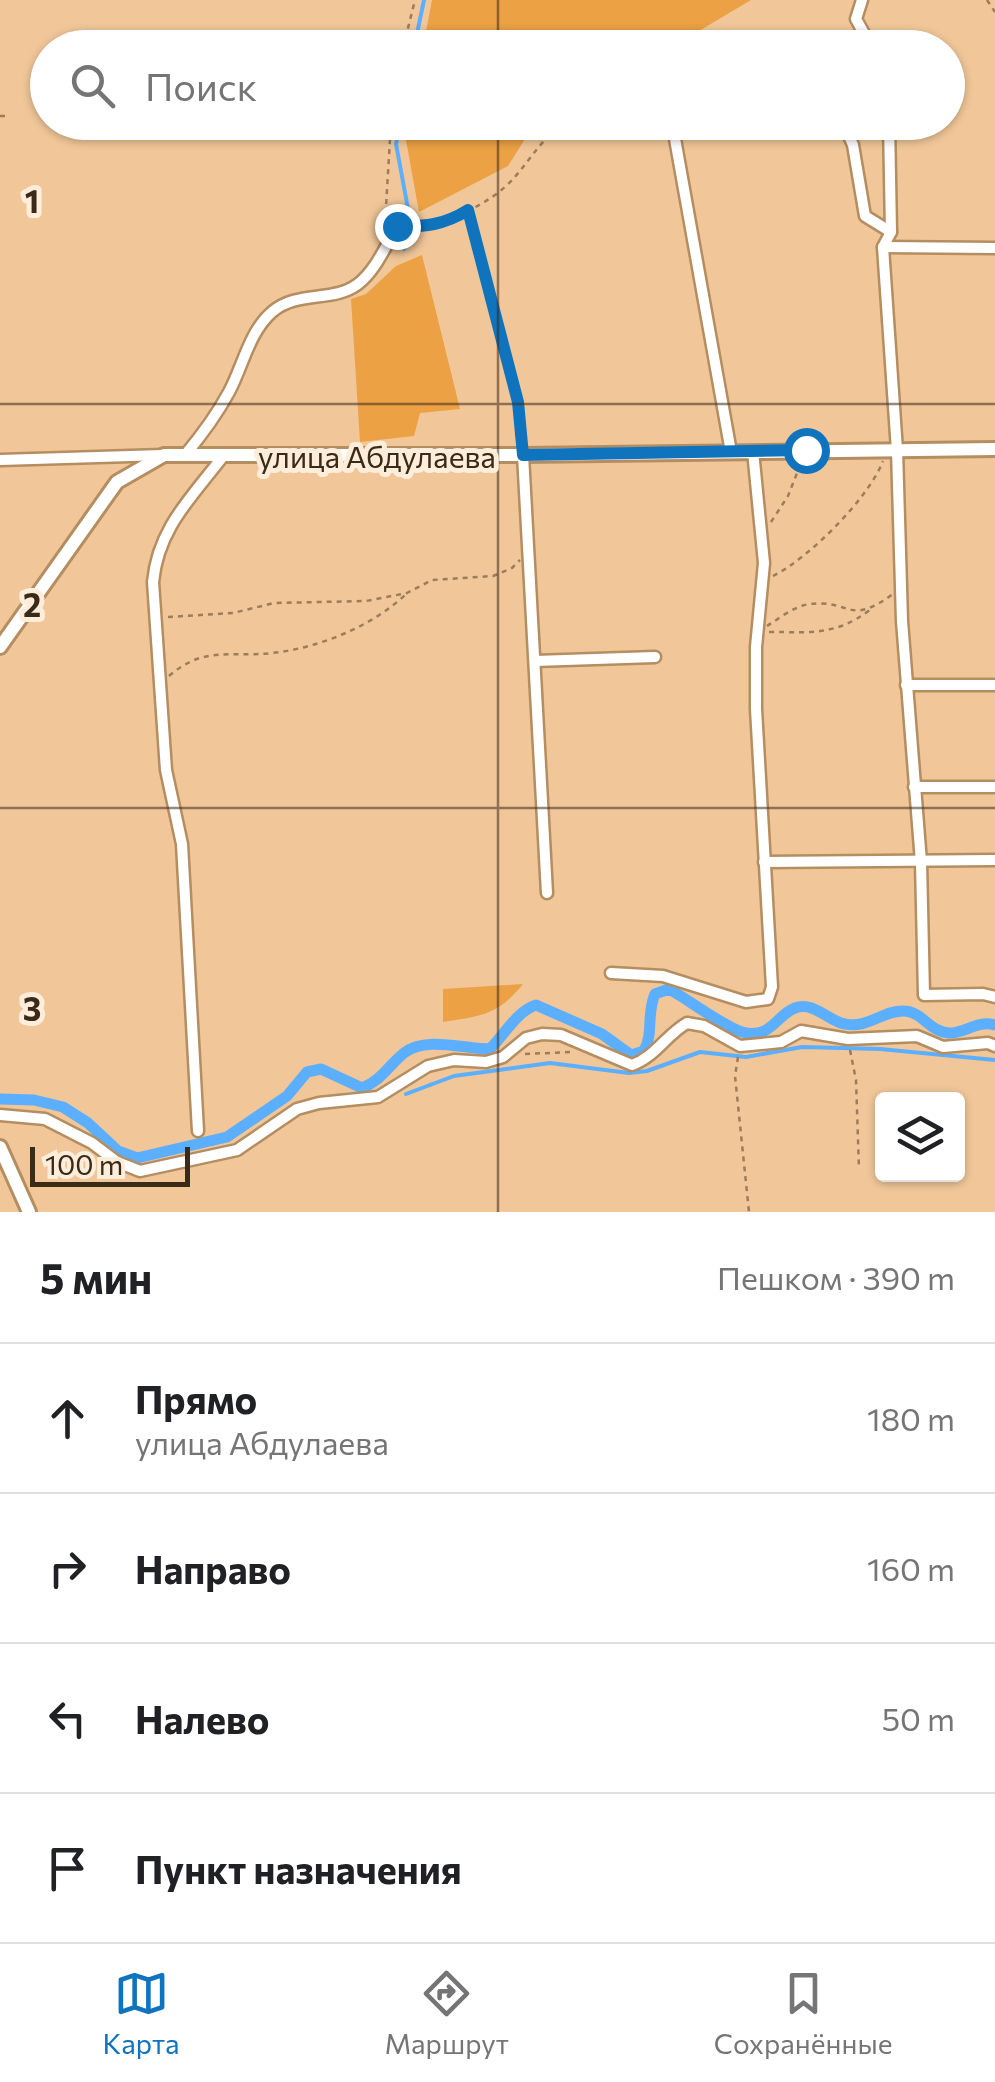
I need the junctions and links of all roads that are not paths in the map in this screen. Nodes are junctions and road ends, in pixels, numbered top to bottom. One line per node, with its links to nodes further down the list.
1 (862, 0): 2 (street)
2 (862, 30)
3 (675, 140): 13 (street)
4 (851, 140): 7 (street)
5 (889, 140): 7 (street)
6 (391, 226): 15 (street)
7 (891, 232): 8 (street)
8 (883, 247): 9 (street); 11 (street)
9 (995, 248)
10 (995, 449): 11 (main road, улица Абдулаева)
11 (892, 450): 12 (main road, улица Абдулаева); 23 (street)
12 (753, 451): 13 (main road, улица Абдулаева); 28 (street)
13 (732, 452): 17 (main road, улица Абдулаева)
14 (164, 455): 15 (main road, улица Абдулаева); 18 (street, улица Абдулаева); 19 (main road)
15 (184, 455): 16 (main road, улица Абдулаева)
16 (224, 455): 17 (main road, улица Абдулаева); 35 (street)
17 (523, 455): 22 (street)
18 (0, 460)
19 (4, 632): 20 (main road)
20 (0, 647)
21 (654, 657): 22 (street)
22 (535, 662): 30 (street)
23 (906, 684): 24 (street); 25 (street)
24 (995, 686)
25 (914, 787): 26 (street); 29 (street)
26 (995, 788)
27 (995, 860): 29 (street)
28 (764, 862): 29 (street); 31 (street)
29 (922, 862): 32 (street)
30 (547, 893)
31 (611, 973)
32 (995, 998)
33 (995, 1046): 34 (street)
34 (0, 1115)
35 (198, 1131)
36 (0, 1147): 37 (main road)
37 (29, 1212)

